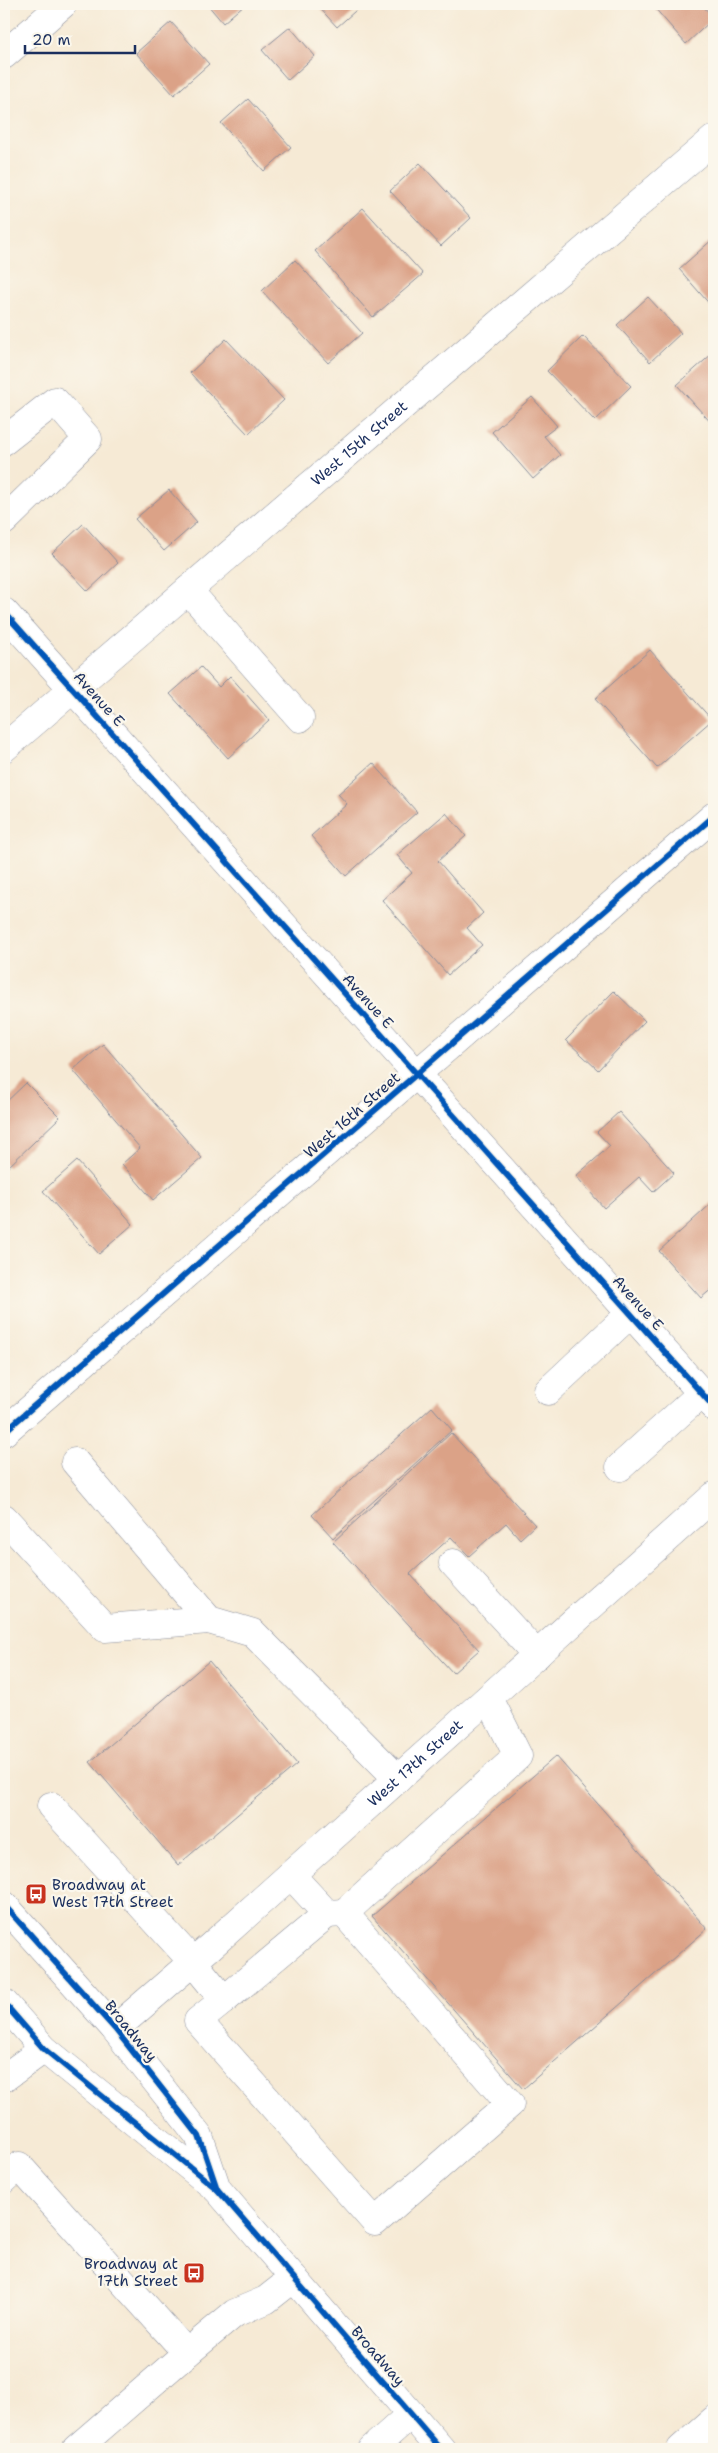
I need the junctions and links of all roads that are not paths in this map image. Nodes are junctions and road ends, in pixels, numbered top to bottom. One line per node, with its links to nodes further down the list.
1 (63, 4): 2 (street)
2 (4, 55)
3 (714, 139): 6 (street, West 15th Street)
4 (4, 441): 5 (street)
5 (4, 521)
6 (188, 590): 8 (street, West 15th Street); 9 (street)
7 (4, 612): 8 (street, Avenue E)
8 (72, 688): 10 (street, West 15th Street); 12 (street, Avenue E)
9 (300, 718)
10 (4, 748)
11 (714, 816): 12 (street, West 16th Street)
12 (418, 1075): 13 (street, Avenue E); 16 (street, West 16th Street)
13 (631, 1313): 14 (street); 15 (street, Avenue E)
14 (548, 1391)
15 (708, 1400): 18 (street)
16 (4, 1432)
17 (75, 1462): 22 (street)
18 (620, 1467)
19 (714, 1496): 23 (street, West 17th Street)
20 (4, 1518): 22 (street)
21 (453, 1563): 23 (street)
22 (209, 1620): 25 (street)
23 (537, 1655): 24 (street, West 17th Street)
24 (489, 1698): 25 (street, West 17th Street); 29 (street)
25 (398, 1780): 27 (street, West 17th Street)
26 (51, 1806): 30 (street)
27 (292, 1875): 29 (street); 30 (street, West 17th Street)
28 (4, 1905): 33 (street, Broadway)
29 (335, 1913): 31 (street); 31 (street)
30 (193, 1962): 31 (street); 33 (street, West 17th Street)
31 (224, 2000)
32 (4, 2003): 34 (street, Broadway)
33 (115, 2029): 37 (street, Broadway)
34 (44, 2049): 35 (street); 37 (street, Broadway)
35 (4, 2078)
36 (4, 2180): 39 (street)
37 (217, 2189): 38 (street, Broadway)
38 (294, 2278): 39 (street); 40 (street, Broadway)
39 (187, 2353): 42 (street)
40 (411, 2414): 43 (street); 44 (street, Broadway)
41 (714, 2420): 45 (street)
42 (76, 2449)
43 (372, 2449)
44 (440, 2449)
45 (681, 2449)

